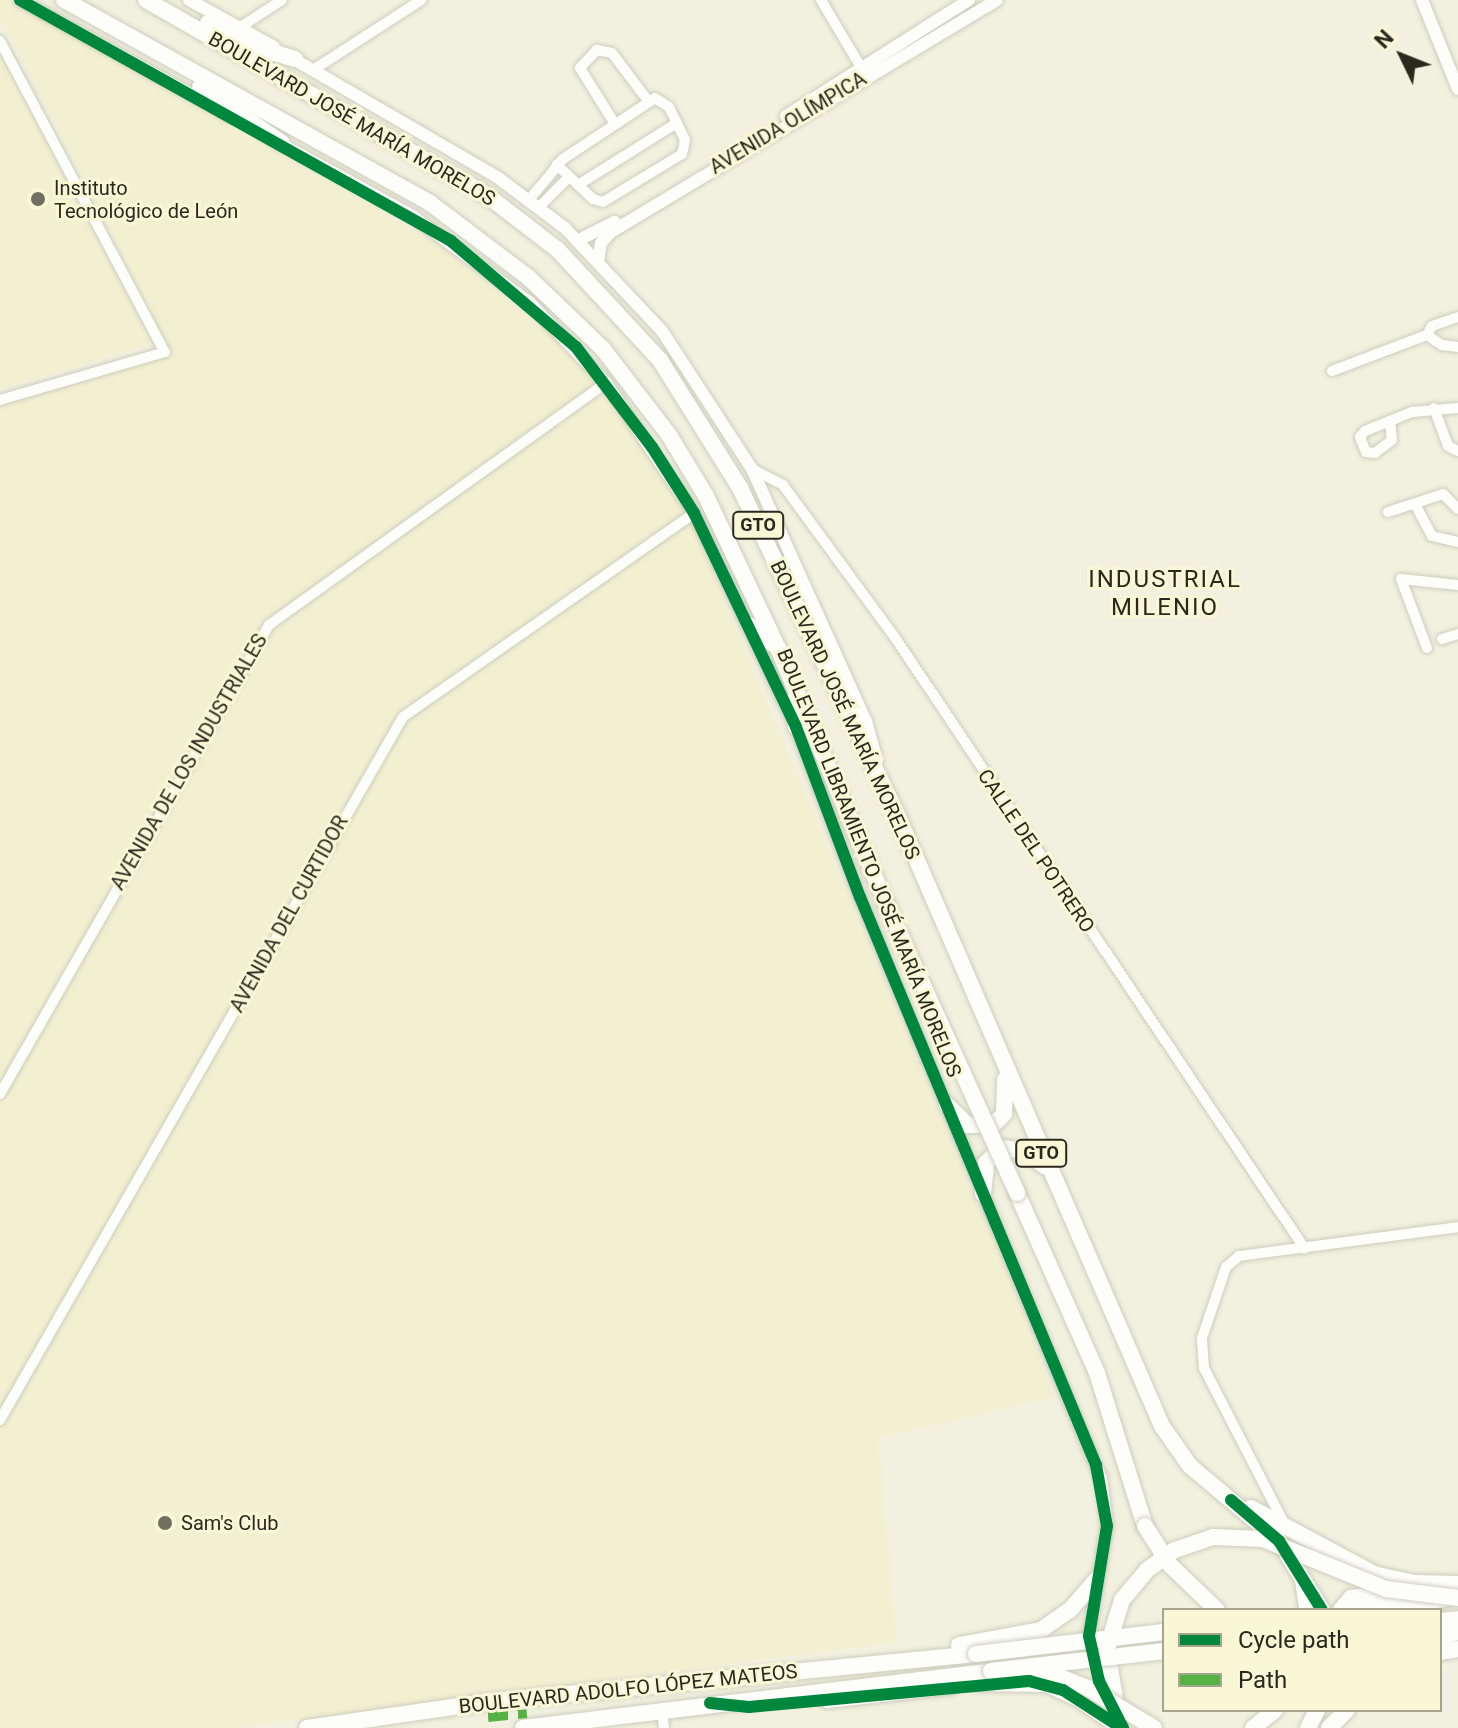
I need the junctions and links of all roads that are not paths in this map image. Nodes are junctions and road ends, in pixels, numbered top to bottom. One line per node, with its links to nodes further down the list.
1 (20, 0): 23 (street, BOULEVARD LIBRAMIENTO JOSÉ MARÍA MORELOS)
2 (64, 0): 13 (main road, BOULEVARD JOSÉ MARÍA MORELOS / GTO)
3 (146, 0): 54 (main road, BOULEVARD JOSÉ MARÍA MORELOS / GTO)
4 (161, 0): 16 (main road)
5 (189, 0): 14 (street)
6 (282, 0): 14 (street)
7 (421, 0): 17 (street)
8 (821, 0): 18 (street)
9 (997, 0): 12 (street, AVENIDA OLÍMPICA)
10 (1422, 0): 19 (street)
11 (962, 2): 12 (street); 18 (street, AVENIDA OLÍMPICA)
12 (963, 20): 18 (street, AVENIDA OLÍMPICA)
13 (110, 26): 23 (main road); 50 (main road, BOULEVARD JOSÉ MARÍA MORELOS / GTO)
14 (239, 28): 16 (street)
15 (0, 41): 35 (street)
16 (295, 59): 17 (street)
17 (313, 70): 27 (street)
18 (864, 72): 28 (street, AVENIDA OLÍMPICA); 29 (street, AVENIDA OLÍMPICA)
19 (1458, 89)
20 (649, 102): 21 (street); 22 (street); 22 (street)
21 (677, 123): 26 (street); 26 (street)
22 (615, 124): 24 (street)
23 (282, 143): 34 (street, BOULEVARD LIBRAMIENTO JOSÉ MARÍA MORELOS)
24 (557, 165): 25 (street); 27 (street)
25 (569, 177): 26 (street); 27 (street)
26 (578, 185)
27 (533, 204): 28 (street)
28 (577, 241): 29 (street)
29 (598, 262): 40 (street)
30 (1458, 317): 31 (street)
31 (1427, 335): 32 (street); 33 (street)
32 (1458, 347)
33 (1332, 371)
34 (606, 383): 44 (street, BOULEVARD LIBRAMIENTO JOSÉ MARÍA MORELOS); 56 (street, AVENIDA DE LOS INDUSTRIALES)
35 (0, 400)
36 (1434, 408): 37 (street); 38 (street); 39 (street)
37 (1458, 408)
38 (1390, 421)
39 (1458, 451)
40 (752, 469): 54 (street); 61 (street, CALLE DEL POTRERO)
41 (1415, 504): 42 (street); 43 (street); 45 (street)
42 (1458, 509)
43 (1388, 512)
44 (694, 513): 47 (street, BOULEVARD LIBRAMIENTO JOSÉ MARÍA MORELOS); 62 (street, AVENIDA DEL CURTIDOR)
45 (1458, 542)
46 (1458, 585): 51 (street)
47 (749, 625): 50 (main road); 53 (street, BOULEVARD LIBRAMIENTO JOSÉ MARÍA MORELOS)
48 (1458, 634): 49 (street)
49 (1442, 639)
50 (778, 648): 52 (main road, BOULEVARD JOSÉ MARÍA MORELOS / GTO)
51 (1427, 648)
52 (795, 686): 53 (main road); 69 (main road, BOULEVARD JOSÉ MARÍA MORELOS / GTO, bridge)
53 (796, 727): 57 (street, BOULEVARD LIBRAMIENTO JOSÉ MARÍA MORELOS)
54 (882, 784): 55 (main road, BOULEVARD JOSÉ MARÍA MORELOS / GTO)
55 (1004, 1066): 57 (main road); 58 (main road, BOULEVARD JOSÉ MARÍA MORELOS / GTO)
56 (0, 1094)
57 (947, 1105): 59 (street, BOULEVARD LIBRAMIENTO JOSÉ MARÍA MORELOS)
58 (1046, 1167): 59 (main road); 63 (main road, BOULEVARD JOSÉ MARÍA MORELOS / GTO)
59 (983, 1194): 66 (street, BOULEVARD LIBRAMIENTO JOSÉ MARÍA MORELOS)
60 (1458, 1227): 61 (street)
61 (1305, 1249): 64 (street)
62 (0, 1420)
63 (1231, 1500): 64 (main road, GTO); 65 (main road)
64 (1286, 1526): 67 (main road, GTO)
65 (1302, 1573): 70 (main road); 71 (main road)
66 (1096, 1580): 74 (main road); 86 (street, BOULEVARD LIBRAMIENTO JOSÉ MARÍA MORELOS)
67 (1458, 1584): 72 (main road)
68 (1458, 1598): 73 (main road, bridge); 86 (main road, bridge)
69 (1215, 1608)
70 (1307, 1608)
71 (1321, 1608)
72 (1343, 1608)
73 (1370, 1608)
74 (1041, 1630): 78 (main road); 79 (main road)
75 (1162, 1632): 79 (main road, BOULEVARD ADOLFO LÓPEZ MATEOS, bridge)
76 (1162, 1651): 77 (main road, BOULEVARD ADOLFO LÓPEZ MATEOS, bridge)
77 (1029, 1666): 80 (main road, BOULEVARD ADOLFO LÓPEZ MATEOS, bridge); 87 (main road, bridge)
78 (1000, 1680): 80 (main road); 86 (main road)
79 (702, 1682): 84 (main road, BOULEVARD ADOLFO LÓPEZ MATEOS)
80 (710, 1703): 83 (main road, BOULEVARD ADOLFO LÓPEZ MATEOS)
81 (1273, 1712): 88 (main road)
82 (1345, 1712): 89 (main road)
83 (663, 1719): 85 (main road, BOULEVARD ADOLFO LÓPEZ MATEOS)
84 (307, 1728)
85 (523, 1728)
86 (1122, 1728)
87 (1154, 1728)
88 (1253, 1728)
89 (1329, 1728)

